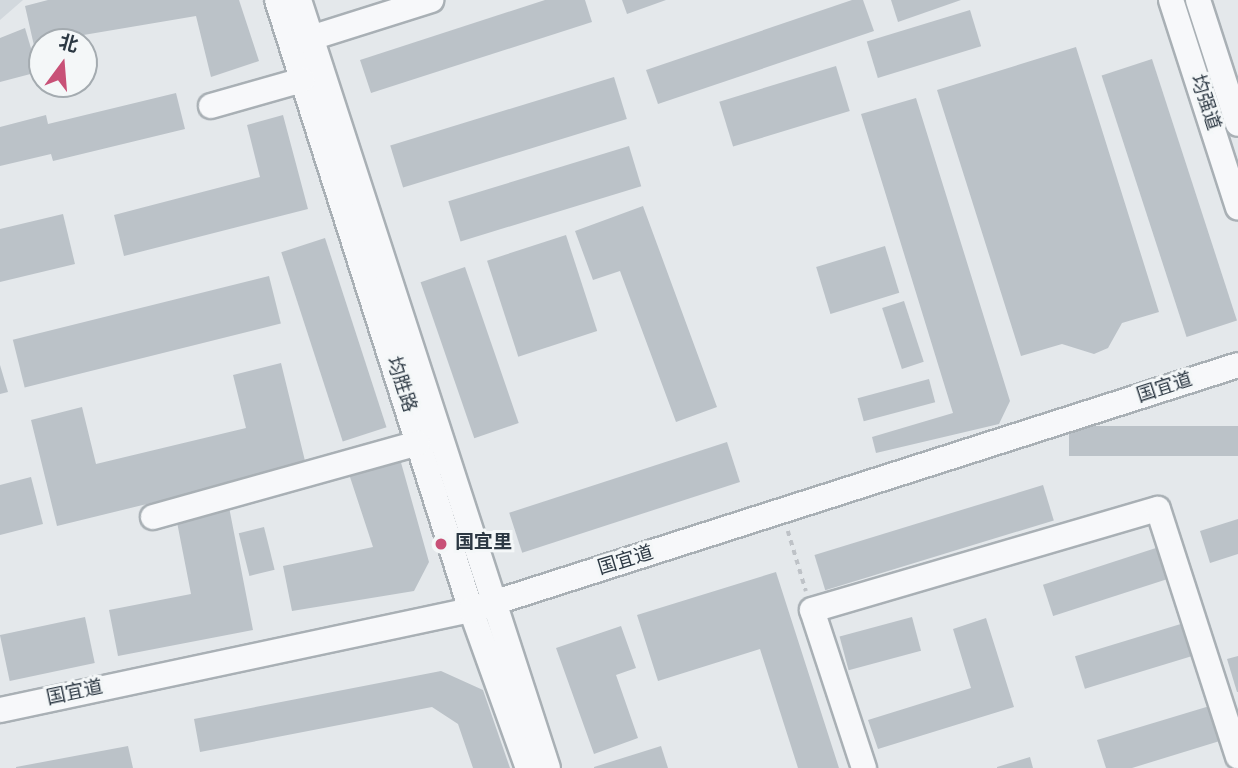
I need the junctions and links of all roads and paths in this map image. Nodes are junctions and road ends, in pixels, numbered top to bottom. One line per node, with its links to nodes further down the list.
1 (277, 0): 6 (street, 均胜路)
2 (299, 0): 6 (street, 均胜路)
3 (431, 0): 6 (street)
4 (1171, 0): 10 (street, 均强道)
5 (1198, 0): 9 (street, 均强道)
6 (301, 41): 7 (street, 均胜路); 15 (street, 均胜路)
7 (302, 80): 8 (street); 12 (street, 均胜路)
8 (211, 106)
9 (1238, 124)
10 (1238, 207)
11 (1238, 365): 13 (street, 国宜道)
12 (418, 443): 14 (street); 15 (street, 均胜路)
13 (782, 513): 15 (street, 国宜道); 16 (path)
14 (153, 517)
15 (481, 607): 17 (street, 国宜道); 19 (street, 均胜路); 20 (street, 均胜路)
16 (812, 610): 18 (street); 21 (street)
17 (0, 709)
18 (1238, 755)
19 (528, 768)
20 (548, 768)
21 (864, 768)

